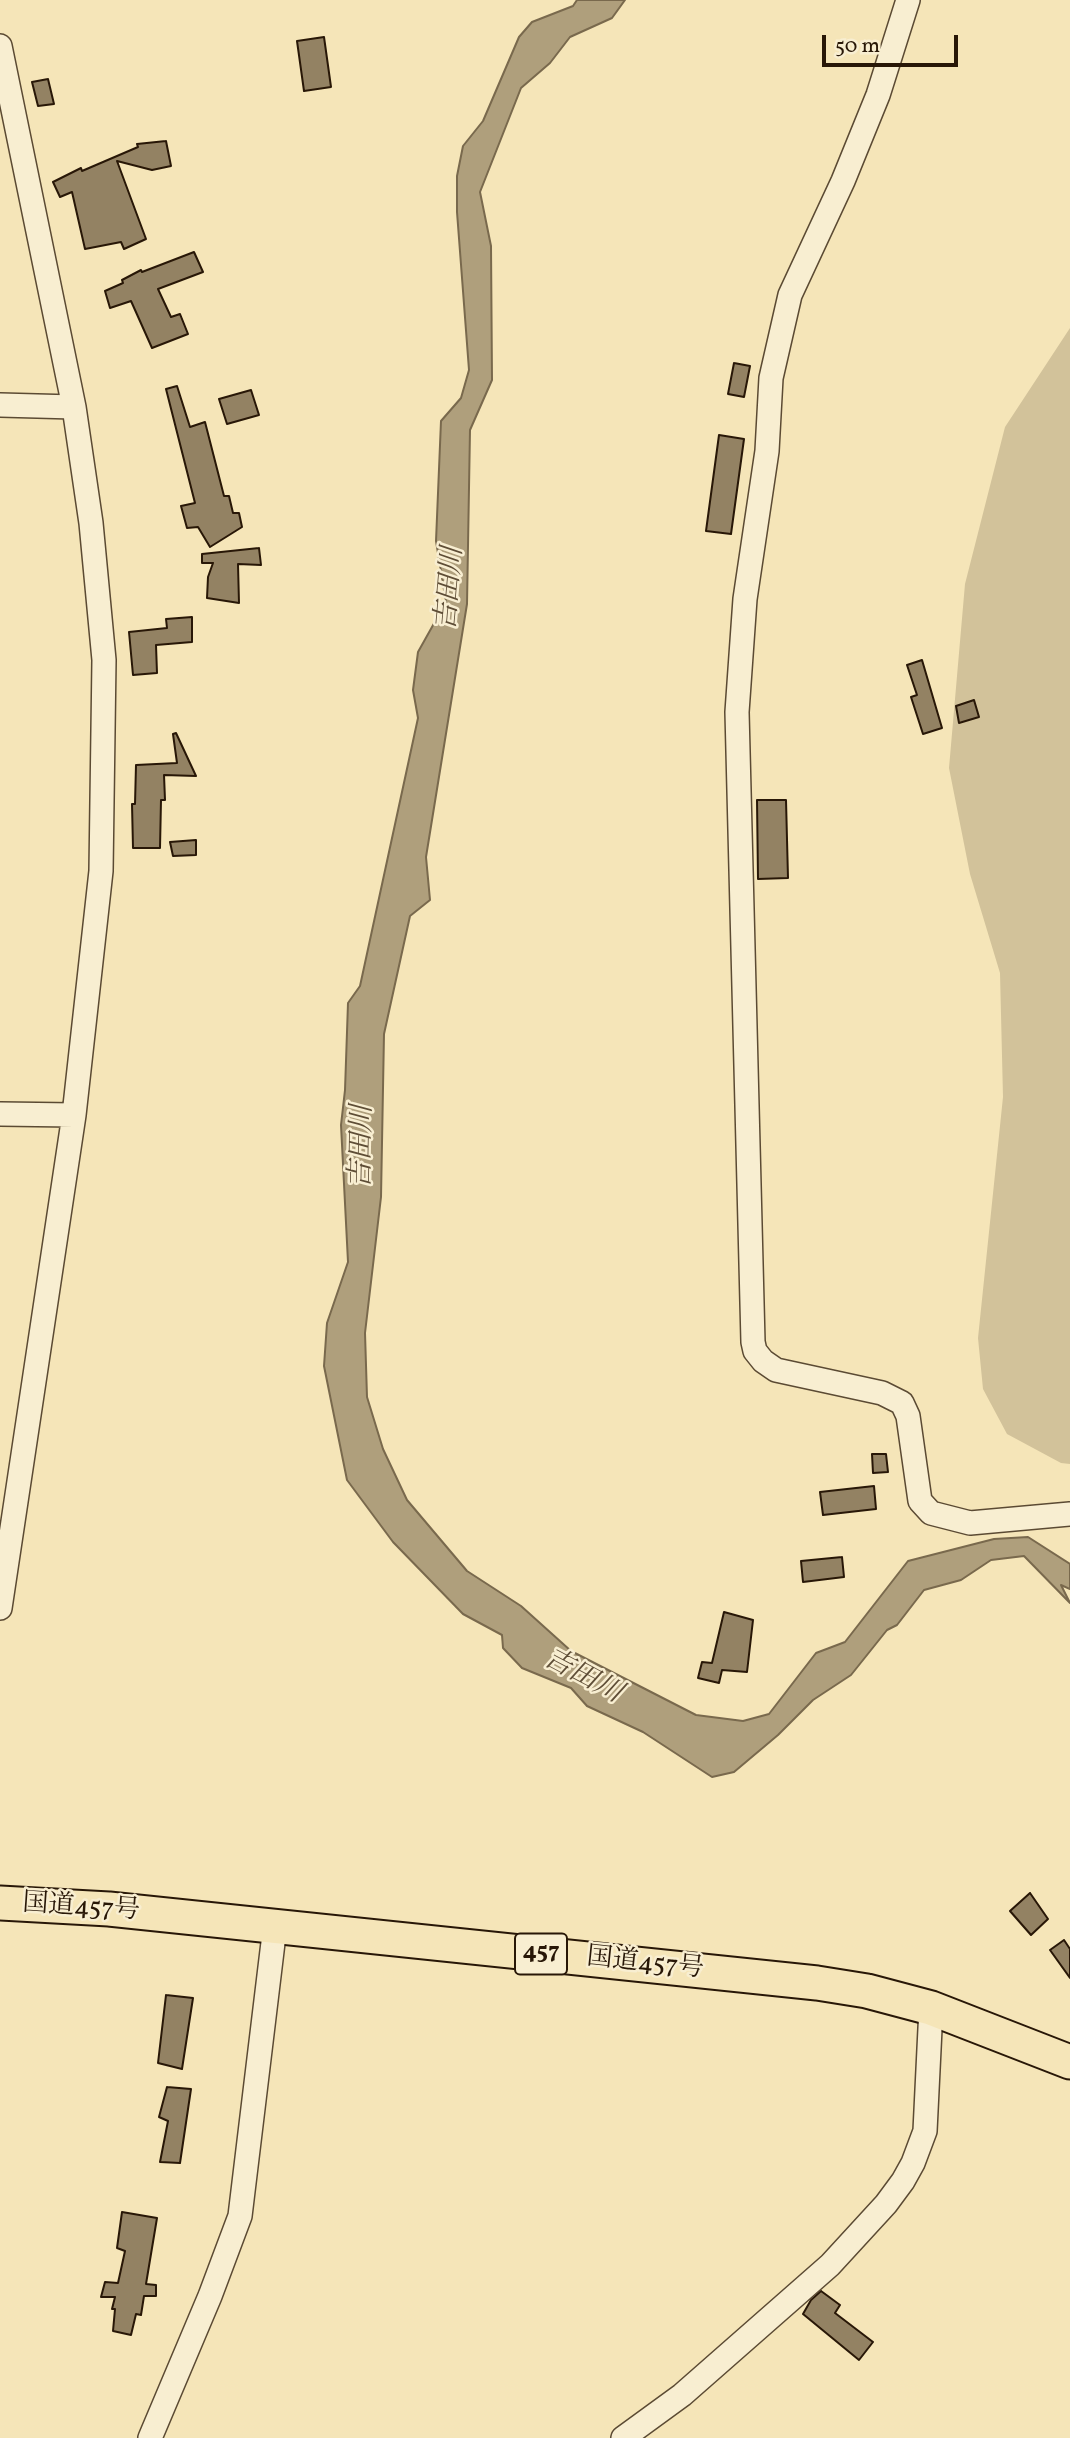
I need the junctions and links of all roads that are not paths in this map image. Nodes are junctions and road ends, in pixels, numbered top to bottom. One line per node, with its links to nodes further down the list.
1 (908, 0): 7 (street)
2 (0, 46): 4 (street)
3 (0, 405): 4 (street)
4 (74, 407): 6 (street)
5 (0, 1114): 6 (street)
6 (74, 1115): 8 (street)
7 (1070, 1514)
8 (0, 1608)
9 (0, 1903): 10 (highway, 国道457号 / 457)
10 (275, 1926): 11 (highway, 国道457号 / 457); 13 (street)
11 (931, 2008): 12 (highway, 国道457号 / 457); 14 (street)
12 (1070, 2062)
13 (150, 2438)
14 (623, 2438)

